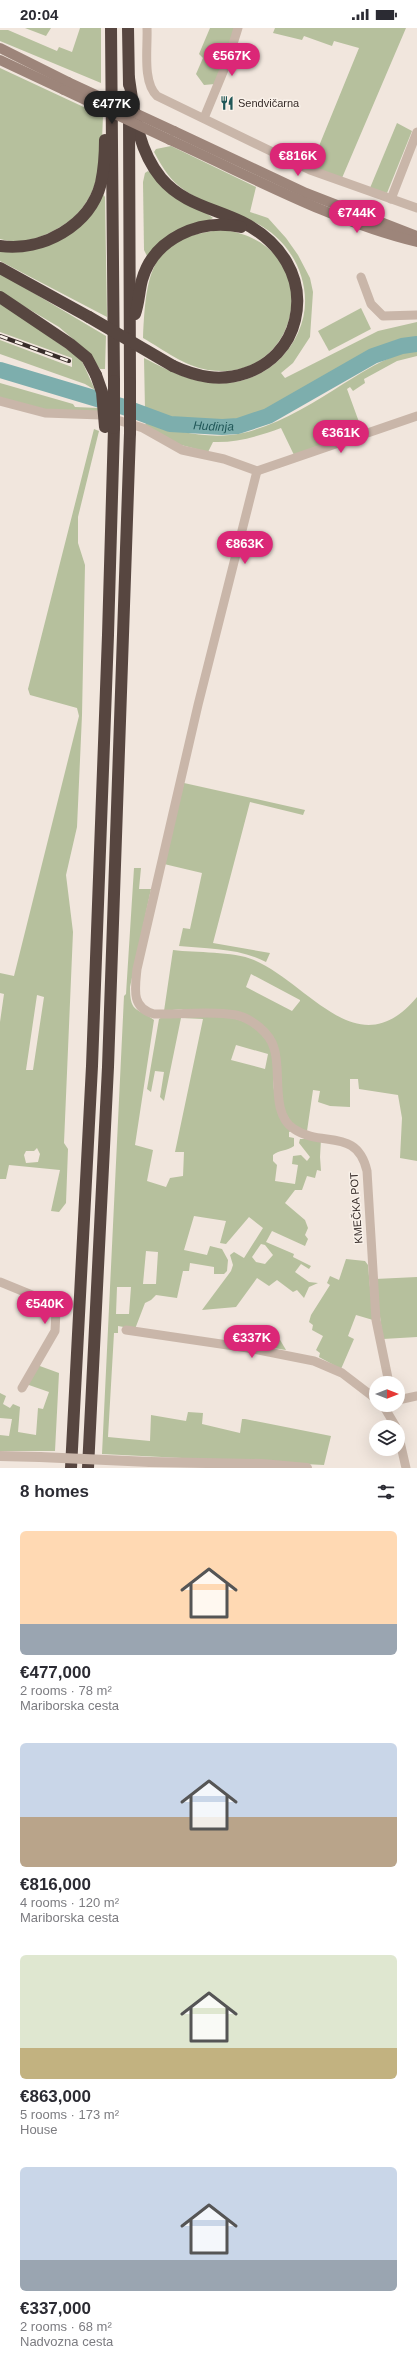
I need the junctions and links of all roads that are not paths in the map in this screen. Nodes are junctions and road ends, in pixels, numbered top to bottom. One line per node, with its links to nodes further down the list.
1 (111, 28): 8 (highway)
2 (128, 28): 7 (highway)
3 (147, 28): 10 (street)
4 (238, 28): 10 (street)
5 (0, 48): 9 (main road)
6 (0, 60): 9 (main road)
7 (129, 78): 15 (highway); 23 (highway)
8 (112, 83): 18 (highway); 26 (highway, bridge)
9 (66, 86): 12 (main road, bridge)
10 (204, 118): 13 (street)
11 (417, 132): 13 (street)
12 (172, 135): 16 (main road); 17 (main road)
13 (390, 199): 14 (street)
14 (417, 208)
15 (261, 234): 19 (highway, bridge); 23 (highway)
16 (417, 236)
17 (417, 242)
18 (0, 246)
19 (0, 268)
20 (361, 277): 22 (street)
21 (0, 297): 26 (highway, bridge)
22 (417, 315)
23 (131, 325): 38 (highway, bridge)
24 (0, 401): 27 (street)
25 (417, 416): 27 (street)
26 (110, 427): 37 (highway)
27 (257, 471): 30 (street, KMEČKA POT)
28 (0, 1282): 31 (street)
29 (126, 1330): 32 (street)
30 (388, 1376)
31 (22, 1388)
32 (369, 1394)
33 (417, 1396): 34 (street)
34 (405, 1399)
35 (0, 1456): 39 (street, bridge)
36 (403, 1456): 40 (street)
37 (71, 1468)
38 (88, 1468)
39 (307, 1468)
40 (406, 1468)

